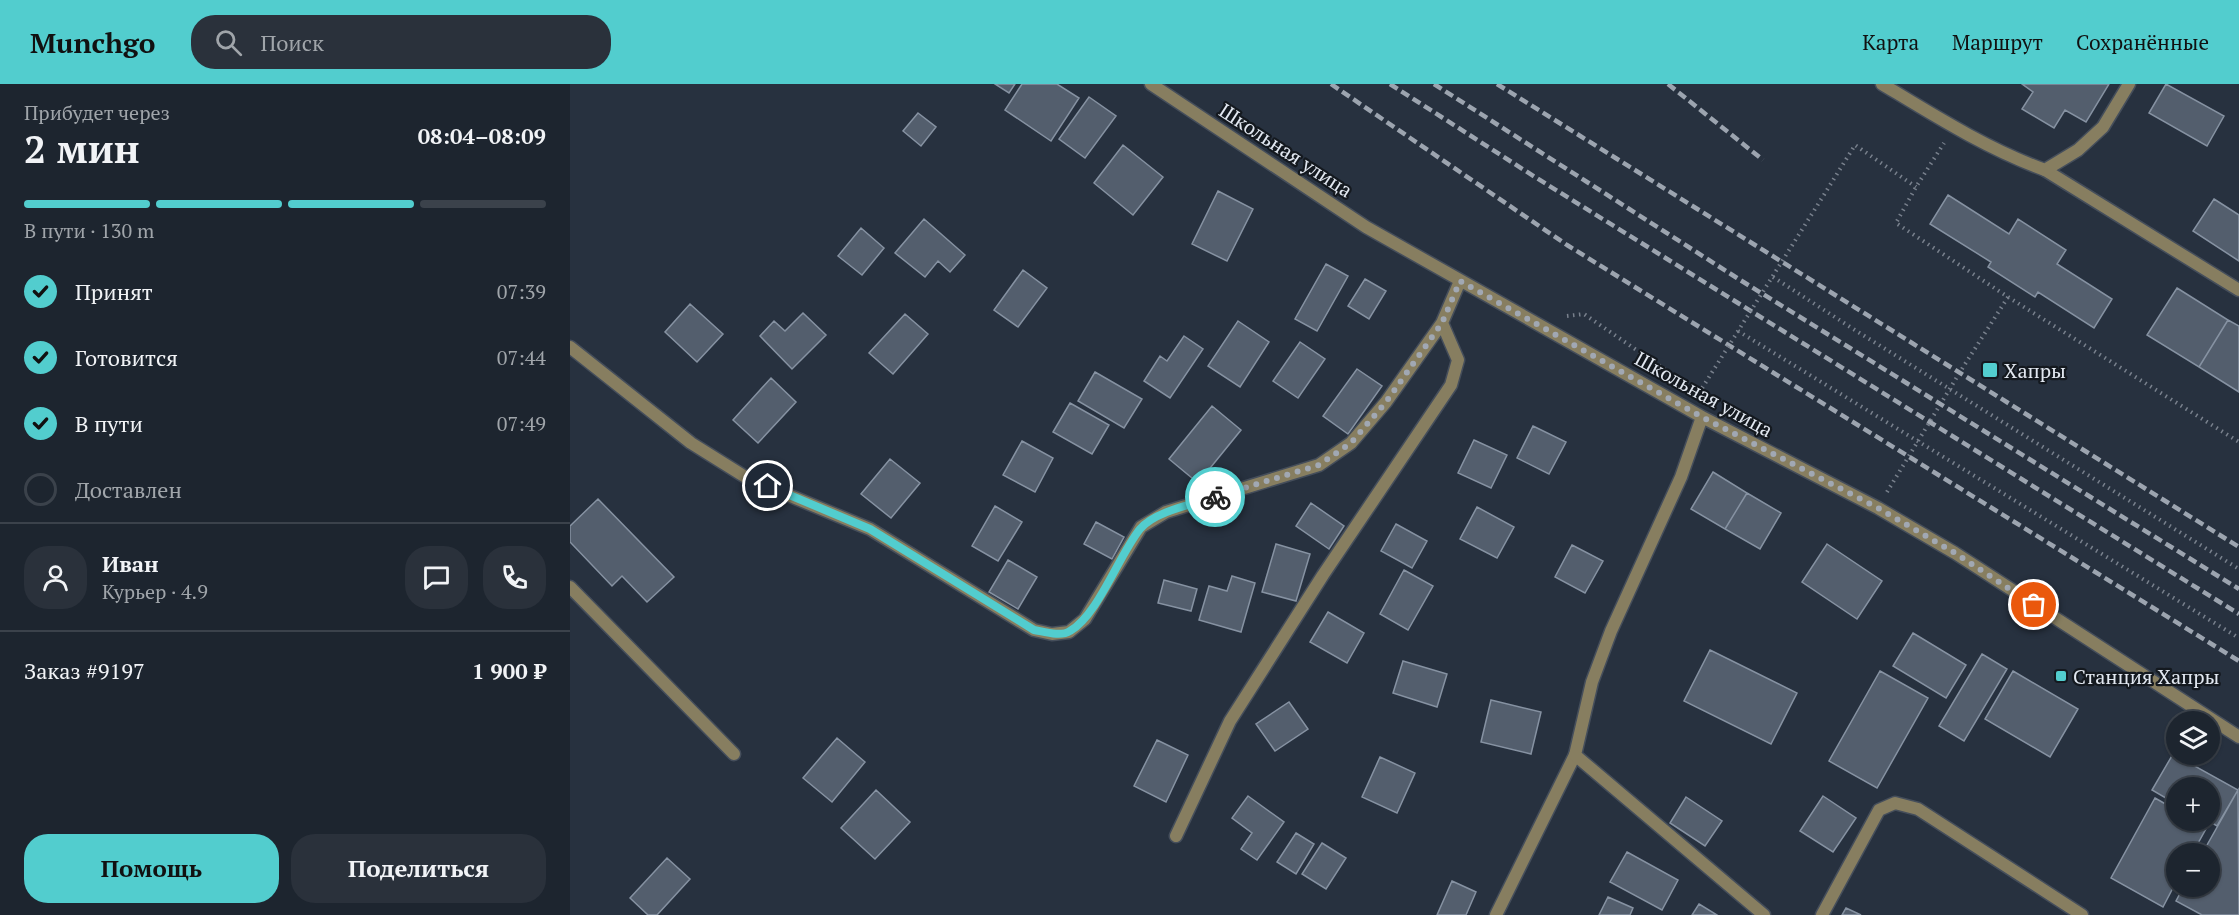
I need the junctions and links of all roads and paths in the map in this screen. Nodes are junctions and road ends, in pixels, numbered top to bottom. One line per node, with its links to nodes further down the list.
1 (1150, 84): 8 (street, Школьная улица)
2 (1882, 84): 4 (street)
3 (2129, 84): 5 (street)
4 (1955, 127): 5 (street); 6 (path)
5 (2045, 170): 9 (street)
6 (1916, 186): 7 (path, bridge); 10 (path)
7 (1773, 277): 13 (path, bridge); 17 (path)
8 (1460, 281): 12 (street); 18 (street, Школьная улица)
9 (2239, 290)
10 (2008, 297): 17 (path); 20 (path)
11 (1584, 314): 15 (path)
12 (1442, 323): 14 (street); 28 (street)
13 (1738, 330): 16 (path, bridge); 19 (path)
14 (570, 347)
15 (1671, 373)
16 (1690, 386)
17 (1950, 389): 19 (path); 22 (path)
18 (1702, 417): 21 (street, Школьная улица); 27 (street)
19 (1918, 440): 21 (path); 24 (path)
20 (2239, 442)
21 (1878, 508): 25 (street, Школьная улица)
22 (2239, 569)
23 (570, 588): 26 (street)
24 (2239, 638)
25 (2239, 737)
26 (734, 754)
27 (1575, 755): 29 (street); 30 (street)
28 (1176, 837)
29 (1496, 915)
30 (1764, 915)
31 (1822, 915): 32 (street)
32 (2082, 915)

